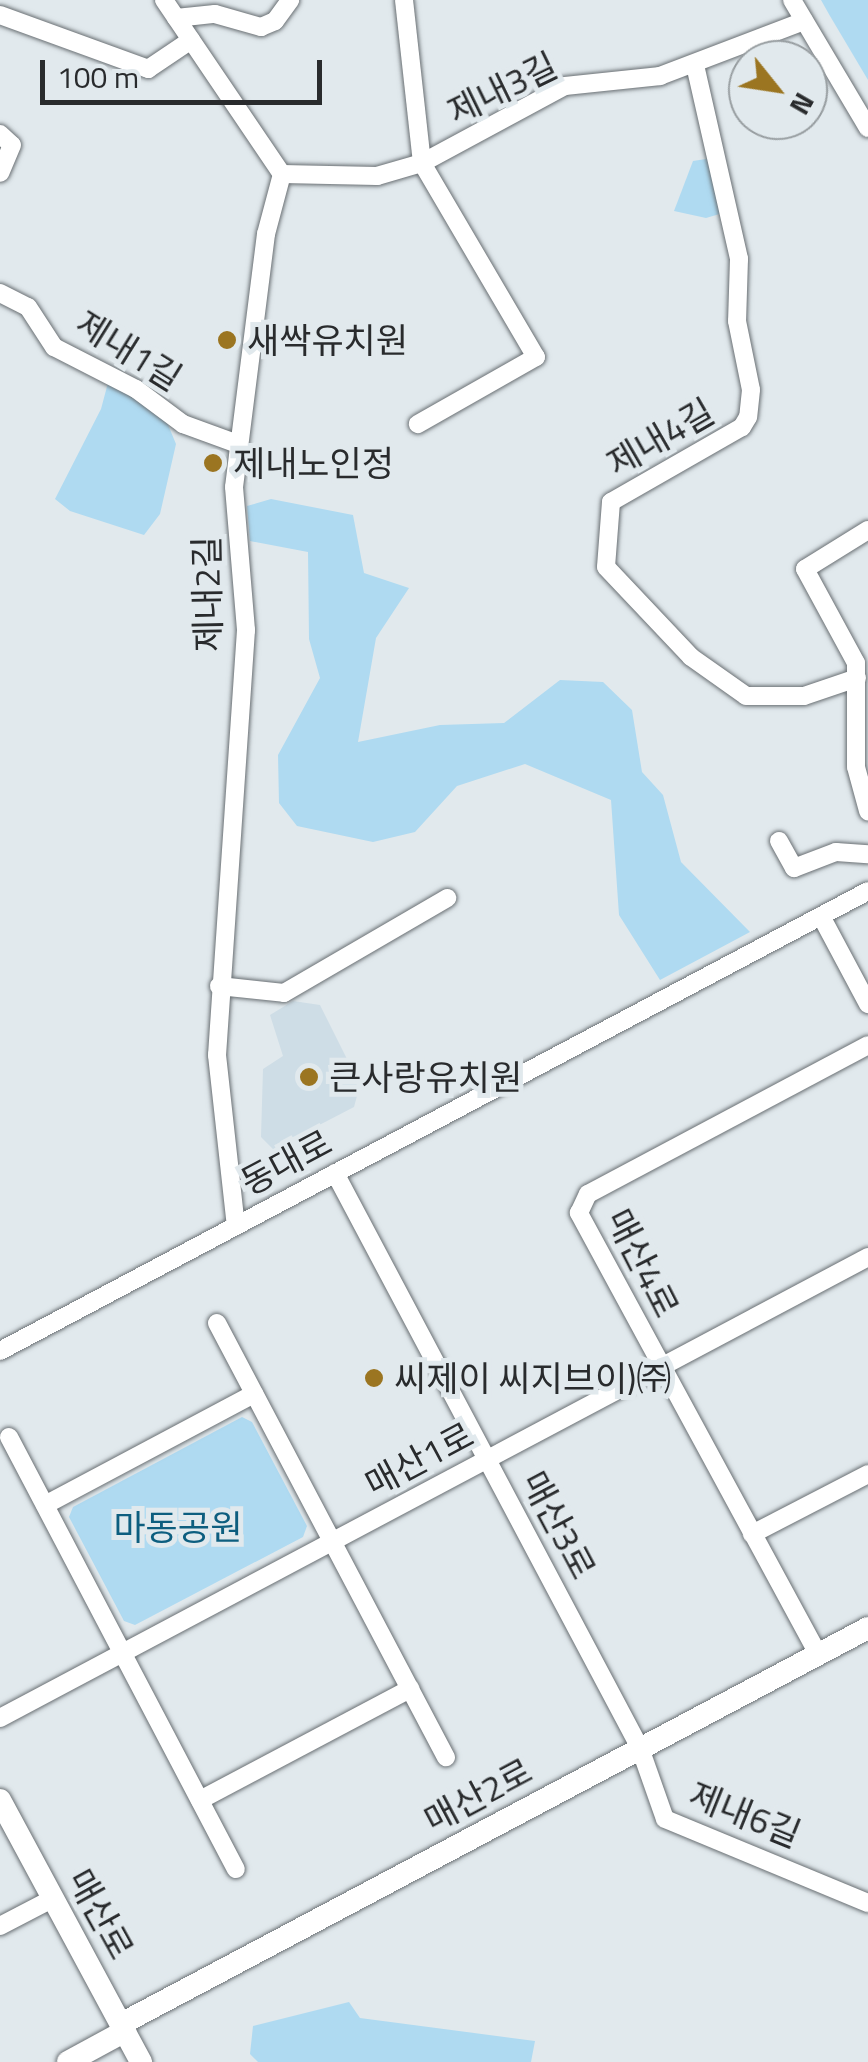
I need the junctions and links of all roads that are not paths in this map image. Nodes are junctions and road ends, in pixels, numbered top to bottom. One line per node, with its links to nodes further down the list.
1 (164, 0): 6 (street)
2 (290, 0): 6 (street)
3 (404, 0): 12 (street)
4 (792, 0): 7 (street)
5 (0, 15): 8 (street)
6 (176, 18): 8 (street)
7 (804, 21): 9 (street, 제내3길); 10 (street)
8 (191, 40): 14 (street)
9 (695, 65): 12 (street, 제내3길); 19 (street, 제내4길)
10 (868, 128)
11 (0, 134): 13 (street)
12 (422, 164): 14 (street, 제내3길); 16 (street)
13 (0, 173)
14 (282, 174): 17 (street, 제내2길)
15 (0, 293): 17 (street, 제내1길)
16 (418, 424)
17 (238, 444): 26 (street, 제내2길)
18 (868, 530): 19 (street)
19 (857, 678): 20 (street)
20 (868, 811)
21 (779, 841): 22 (street)
22 (868, 854)
23 (868, 891): 25 (street, 동대로)
24 (447, 898): 26 (street)
25 (821, 916): 27 (street); 29 (street, 동대로)
26 (220, 986): 30 (street, 제내2길)
27 (868, 1004)
28 (868, 1045): 34 (street, 매산4로)
29 (335, 1173): 30 (street, 동대로); 37 (street, 매산3로)
30 (236, 1226): 33 (street, 동대로)
31 (868, 1257): 34 (street, 매산1로)
32 (217, 1323): 35 (street)
33 (0, 1350)
34 (660, 1367): 37 (street, 매산1로); 40 (street, 매산4로)
35 (254, 1394): 39 (street); 41 (street)
36 (8, 1437): 39 (street)
37 (487, 1459): 41 (street, 매산1로); 47 (street, 매산3로)
38 (868, 1474): 40 (street)
39 (45, 1505): 43 (street)
40 (752, 1534): 44 (street, 매산4로)
41 (331, 1542): 43 (street, 매산1로); 45 (street)
42 (868, 1628): 44 (street, 매산2로)
43 (123, 1652): 46 (street, 매산1로); 50 (street)
44 (818, 1654): 47 (street, 매산2로)
45 (410, 1689): 48 (street); 50 (street)
46 (0, 1718)
47 (640, 1748): 53 (street, 제내6길); 55 (street, 매산2로)
48 (446, 1757)
49 (0, 1800): 52 (street, 매산로)
50 (200, 1800): 51 (street)
51 (236, 1869)
52 (52, 1898): 54 (street); 55 (street, 매산로)
53 (868, 1903)
54 (0, 1926)
55 (123, 2028): 56 (street, 매산2로); 57 (street, 매산로)
56 (68, 2062)
57 (141, 2062)

